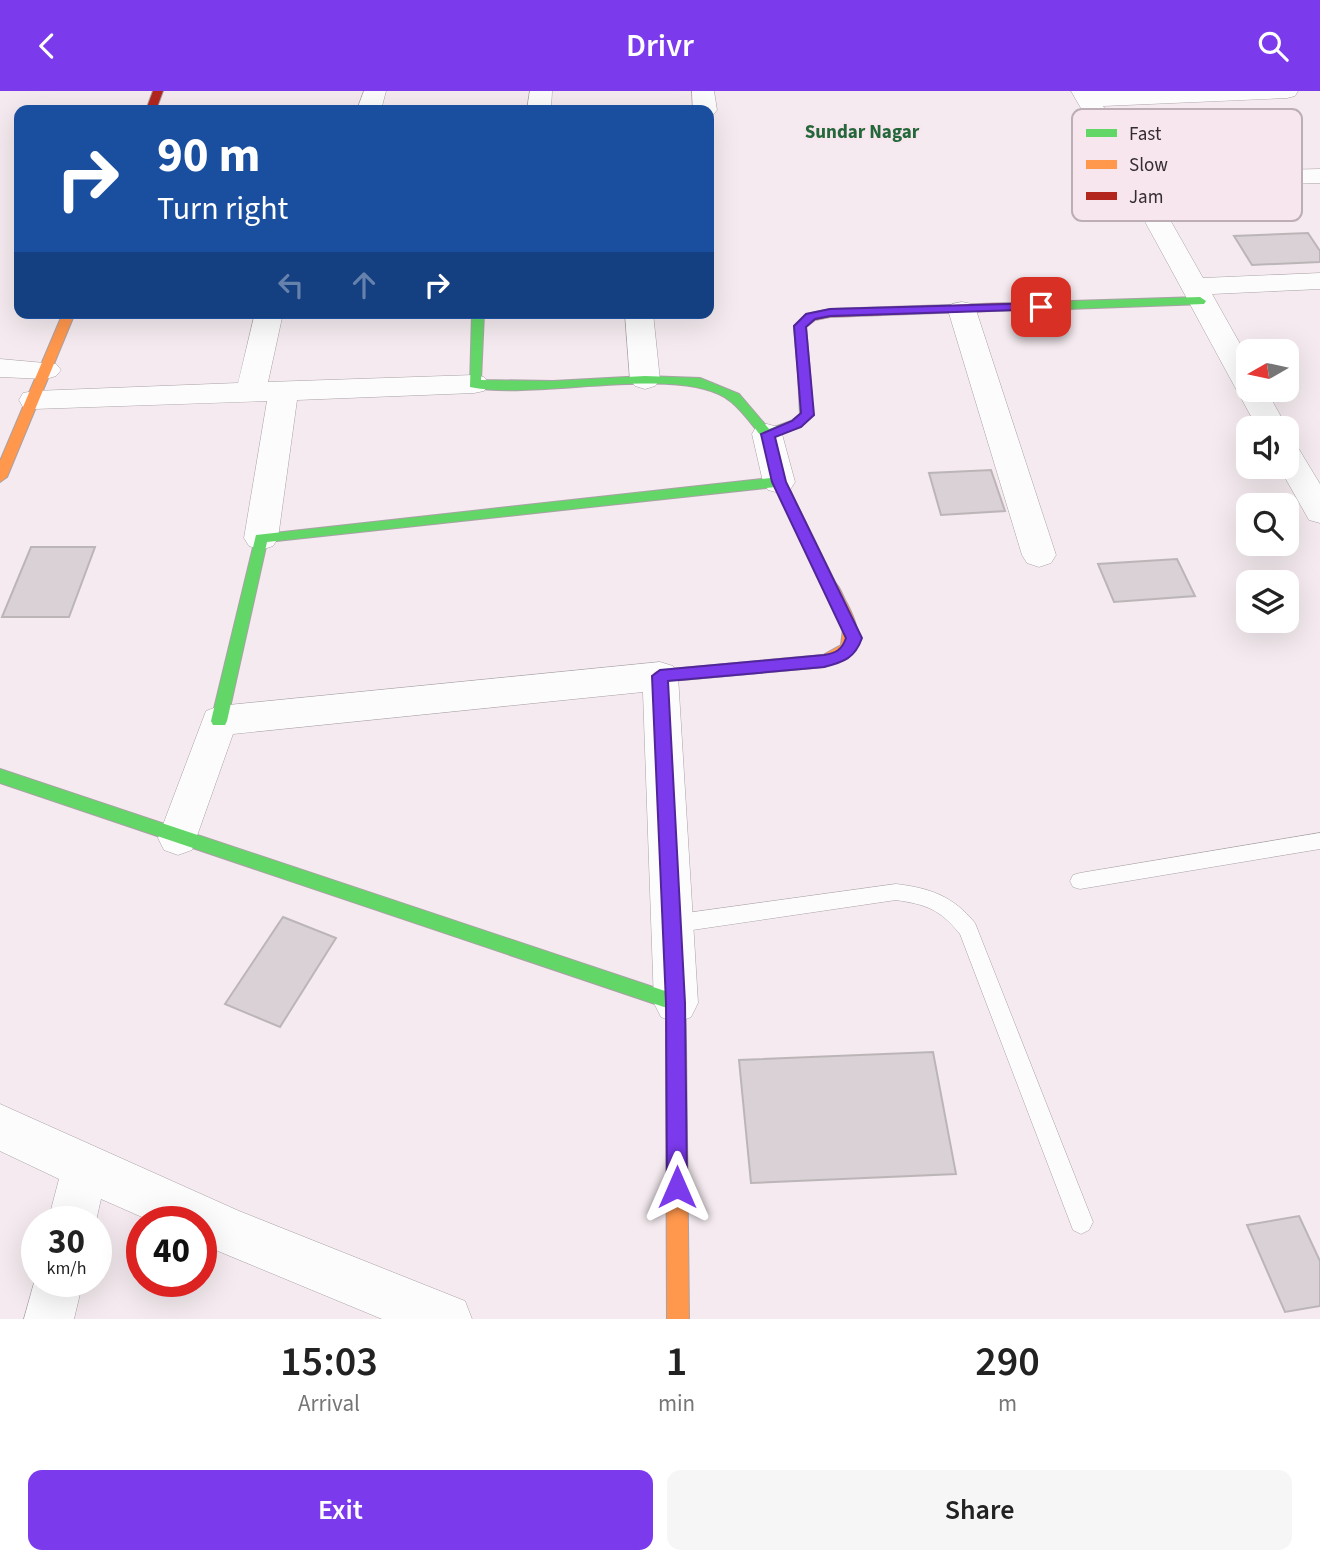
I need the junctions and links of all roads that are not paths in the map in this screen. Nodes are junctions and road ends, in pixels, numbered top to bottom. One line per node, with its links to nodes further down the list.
1 (1272, 91): 2 (street)
2 (1084, 95)
3 (1302, 176): 4 (street)
4 (1320, 176)
5 (1157, 221): 7 (street)
6 (1320, 281): 7 (street)
7 (1196, 294): 8 (street); 13 (street)
8 (962, 310): 21 (street); 27 (street)
9 (67, 319): 15 (street)
10 (268, 319): 19 (street)
11 (478, 319): 17 (street)
12 (640, 319): 16 (street)
13 (1236, 364)
14 (0, 368): 15 (street)
15 (46, 370): 20 (street)
16 (645, 380): 17 (street); 21 (street)
17 (474, 384): 18 (street)
18 (284, 390): 19 (street); 26 (street)
19 (251, 391): 20 (street)
20 (34, 400): 23 (street)
21 (767, 434): 24 (street)
22 (1299, 476): 25 (street)
23 (0, 477)
24 (779, 482): 26 (street); 28 (street)
25 (1320, 512)
26 (261, 538): 29 (street)
27 (1039, 555)
28 (660, 676): 29 (street); 34 (street)
29 (219, 721): 31 (street)
30 (0, 776): 31 (street)
31 (178, 838): 35 (street)
32 (1320, 841): 33 (lane)
33 (1080, 881)
34 (672, 924): 35 (street); 39 (lane)
35 (676, 1003): 44 (street)
36 (0, 1127): 37 (street)
37 (85, 1168): 38 (street); 41 (street)
38 (76, 1206)
39 (1081, 1222)
40 (54, 1297): 42 (street)
41 (372, 1305): 43 (street)
42 (49, 1319)
43 (447, 1319)
44 (678, 1319)

